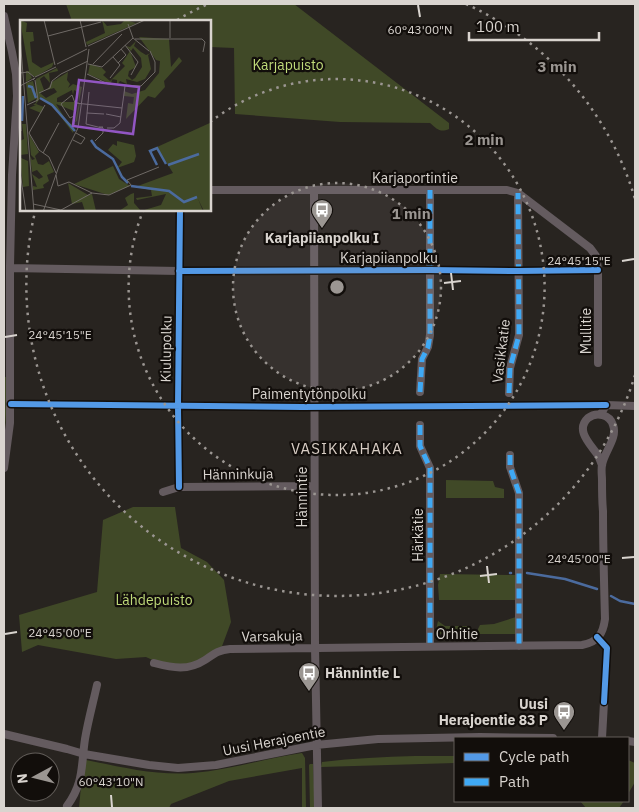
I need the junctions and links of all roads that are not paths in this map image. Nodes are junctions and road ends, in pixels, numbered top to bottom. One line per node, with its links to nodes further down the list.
1 (4, 16): 6 (street)
2 (20, 190): 6 (street)
3 (211, 190): 4 (street, Karjaportintie)
4 (314, 190): 5 (street, Karjaportintie); 19 (street, Hännintie)
5 (430, 190): 7 (street, Karjaportintie); 11 (street)
6 (11, 191): 8 (street)
7 (518, 193): 10 (street, Mullitie); 12 (street, Vasikkatie)
8 (10, 268): 9 (street); 18 (street)
9 (179, 271)
10 (598, 363)
11 (420, 392)
12 (509, 393)
13 (635, 406): 14 (street)
14 (601, 414): 17 (street, Orhitie); 17 (street, Orhitie)
15 (420, 425): 21 (street, Härkätie)
16 (510, 455): 22 (street)
17 (602, 465): 22 (street, Orhitie)
18 (4, 468)
19 (314, 486): 20 (street, Hänninkuja); 23 (street, Hännintie)
20 (163, 492)
21 (430, 646): 22 (street, Orhitie); 23 (street, Orhitie)
22 (519, 646)
23 (315, 647): 24 (street, Varsakuja); 30 (street, Hännintie)
24 (154, 663)
25 (97, 686): 31 (street)
26 (604, 702): 29 (street)
27 (4, 734): 31 (street, Uusi Herajoentie)
28 (454, 737): 30 (street, Uusi Herajoentie)
29 (602, 737)
30 (316, 745): 31 (street, Uusi Herajoentie); 33 (street, Hännintie)
31 (84, 754): 32 (street)
32 (67, 806)
33 (318, 808)

